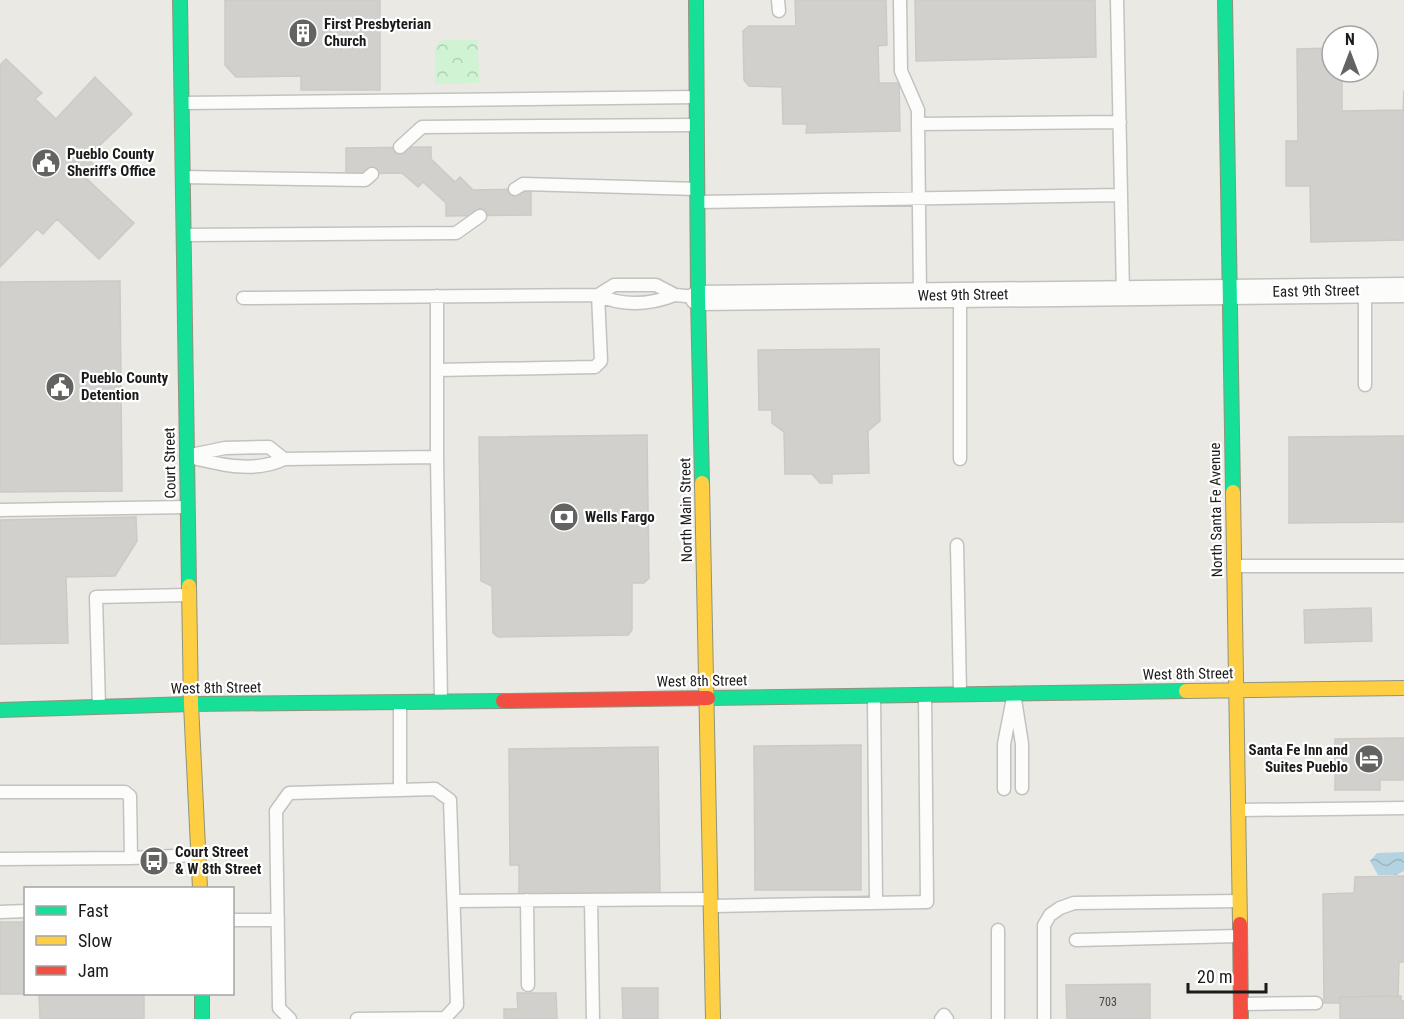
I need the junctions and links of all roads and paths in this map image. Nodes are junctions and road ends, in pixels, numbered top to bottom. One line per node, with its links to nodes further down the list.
1 (180, 0): 7 (street, Court Street)
2 (696, 0): 6 (street, North Main Street)
3 (900, 0): 9 (lane)
4 (1117, 0): 8 (lane)
5 (1225, 0): 22 (street, North Santa Fe Avenue)
6 (697, 97): 7 (lane); 10 (street, North Main Street)
7 (181, 103): 13 (street, Court Street)
8 (1120, 122): 9 (lane); 15 (lane)
9 (918, 124): 17 (lane)
10 (697, 125): 11 (lane); 16 (street, North Main Street)
11 (400, 147)
12 (372, 174): 13 (lane)
13 (182, 177): 19 (street, Court Street)
14 (514, 189): 16 (lane)
15 (1121, 195): 17 (lane); 23 (lane)
16 (697, 196): 17 (lane); 28 (street, North Main Street)
17 (919, 199): 25 (lane)
18 (480, 216): 19 (lane)
19 (183, 235): 32 (street, Court Street)
20 (1404, 290): 21 (street, East 9th Street)
21 (1365, 291): 22 (street, East 9th Street); 31 (lane)
22 (1228, 292): 23 (street, West 9th Street); 39 (street, North Santa Fe Avenue)
23 (1123, 294): 26 (street, West 9th Street)
24 (598, 295): 27 (lane); 28 (lane); 28 (lane); 30 (lane)
25 (920, 295): 26 (street, West 9th Street); 28 (street, West 9th Street)
26 (960, 295): 35 (lane)
27 (437, 296): 29 (lane); 30 (lane)
28 (687, 296): 48 (street, North Main Street)
29 (243, 298)
30 (437, 370): 33 (lane)
31 (1365, 385)
32 (186, 456): 34 (lane); 34 (lane); 36 (street, Court Street)
33 (437, 457): 34 (lane); 49 (lane)
34 (284, 459)
35 (960, 459)
36 (187, 507): 37 (lane); 41 (street, Court Street)
37 (0, 510)
38 (957, 545): 46 (lane)
39 (1234, 566): 40 (lane); 43 (street, North Santa Fe Avenue)
40 (1404, 566)
41 (189, 596): 51 (street, Court Street); 52 (lane)
42 (1404, 688): 43 (street, West 8th Street)
43 (1237, 690): 44 (street, West 8th Street); 59 (street, North Santa Fe Avenue)
44 (1014, 693): 46 (street, West 8th Street); 54 (lane); 55 (lane)
45 (925, 694): 46 (street, West 8th Street); 47 (street, West 8th Street); 69 (lane)
46 (960, 694)
47 (874, 695): 48 (street, West 8th Street); 69 (lane)
48 (706, 698): 49 (street, West 8th Street); 68 (street, North Main Street)
49 (441, 702): 50 (street, West 8th Street)
50 (400, 703): 51 (street, West 8th Street); 56 (lane)
51 (191, 704): 52 (street, West 8th Street); 60 (street, Court Street)
52 (99, 707): 53 (street, West 8th Street)
53 (0, 710)
54 (1022, 788)
55 (1004, 789)
56 (400, 790): 66 (lane); 73 (lane)
57 (0, 792): 61 (lane)
58 (1404, 808): 59 (lane)
59 (1239, 810): 67 (street, North Santa Fe Avenue)
60 (197, 855): 61 (lane); 63 (street, Court Street)
61 (131, 858): 62 (lane)
62 (0, 859)
63 (200, 887)
64 (527, 900): 65 (lane); 66 (lane); 77 (lane)
65 (591, 900): 68 (lane); 84 (lane)
66 (455, 901): 83 (lane)
67 (1240, 901): 75 (street, North Santa Fe Avenue); 89 (lane)
68 (711, 902): 69 (lane); 85 (street, North Main Street)
69 (876, 902)
70 (24, 911): 71 (lane)
71 (0, 912)
72 (234, 920): 73 (lane)
73 (278, 920): 82 (lane)
74 (998, 930): 88 (lane)
75 (1240, 936): 76 (lane); 80 (street, North Santa Fe Avenue)
76 (1076, 940)
77 (528, 985)
78 (202, 995): 81 (street)
79 (1316, 1003): 80 (lane)
80 (1241, 1005): 90 (street, North Santa Fe Avenue)
81 (202, 1019)
82 (290, 1019)
83 (357, 1019)
84 (593, 1019)
85 (713, 1019)
86 (941, 1019): 87 (lane)
87 (947, 1019)
88 (998, 1019)
89 (1044, 1019)
90 (1241, 1019)

